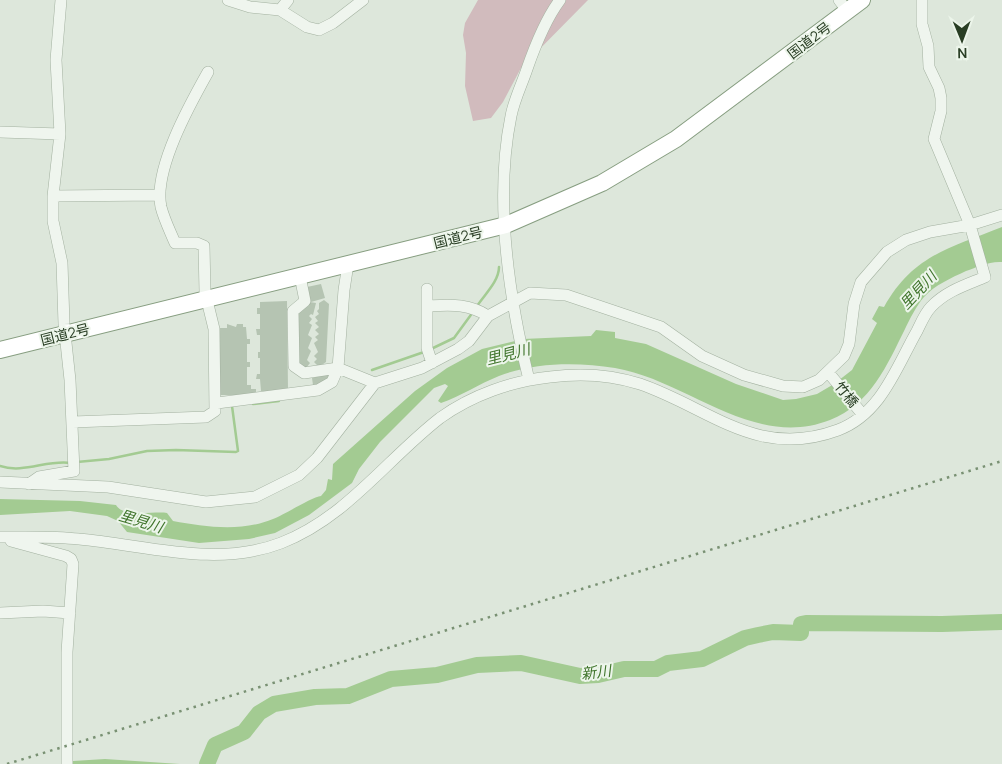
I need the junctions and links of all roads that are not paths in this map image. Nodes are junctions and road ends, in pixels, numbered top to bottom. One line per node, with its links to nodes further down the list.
1 (61, 0): 12 (street)
2 (228, 0): 9 (street)
3 (288, 0): 9 (street)
4 (363, 0): 9 (street)
5 (560, 0): 16 (street)
6 (862, 0): 8 (highway, 国道2号)
7 (922, 0): 17 (street)
8 (844, 6): 16 (highway, 国道2号)
9 (280, 10)
10 (208, 72): 13 (street)
11 (0, 132): 12 (street)
12 (60, 134): 14 (street)
13 (160, 195): 14 (street); 21 (street)
14 (53, 196): 25 (street)
15 (1002, 215): 17 (street)
16 (506, 225): 18 (highway, 国道2号); 23 (street)
17 (971, 228): 29 (street); 33 (street)
18 (348, 264): 19 (highway, 国道2号); 28 (street)
19 (300, 276): 21 (highway, 国道2号); 28 (street)
20 (427, 289): 22 (street)
21 (206, 300): 25 (highway, 国道2号); 32 (street)
22 (427, 306): 24 (street); 27 (street)
23 (513, 306): 24 (street); 29 (street); 30 (street)
24 (479, 311): 27 (street)
25 (66, 334): 26 (highway, 国道2号); 34 (street)
26 (0, 350)
27 (429, 355): 31 (street)
28 (338, 368): 31 (street); 32 (street)
29 (830, 374): 33 (street, 竹橋)
30 (529, 379): 33 (street); 37 (street)
31 (374, 383): 36 (street)
32 (217, 404): 34 (street)
33 (862, 413)
34 (73, 422): 36 (street)
35 (0, 482): 36 (street)
36 (29, 484)
37 (0, 537): 39 (street)
38 (0, 613): 39 (street)
39 (70, 613): 40 (street)
40 (67, 761)

